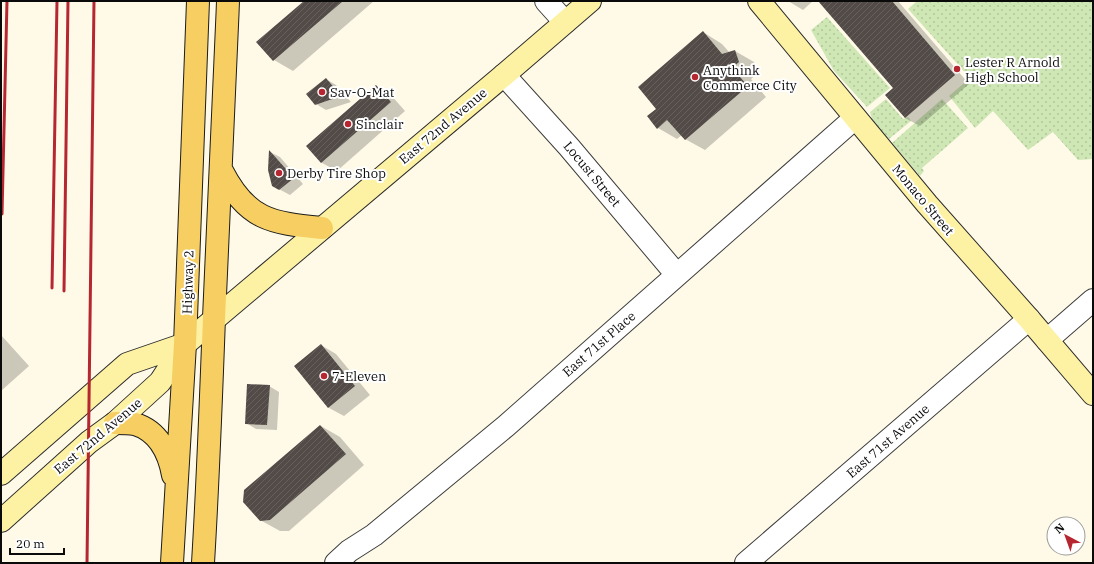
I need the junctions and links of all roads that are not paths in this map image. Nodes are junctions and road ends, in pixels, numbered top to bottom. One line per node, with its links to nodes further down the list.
1 (198, 1): 16 (main road, Highway 2)
2 (228, 1): 9 (main road)
3 (546, 1): 6 (street)
4 (590, 1): 6 (main road, East 72nd Avenue)
5 (759, 1): 8 (main road, Monaco Street)
6 (564, 22): 7 (main road, East 72nd Avenue)
7 (504, 75): 10 (main road, East 72nd Avenue); 11 (street, Locust Street)
8 (855, 118): 11 (street, East 71st Place); 14 (main road, Monaco Street)
9 (222, 171): 10 (main road); 13 (main road)
10 (322, 228): 13 (main road, East 72nd Avenue)
11 (678, 275): 24 (street, East 71st Place)
12 (1093, 300): 15 (street)
13 (214, 319): 16 (main road, East 72nd Avenue); 23 (main road)
14 (1029, 319): 15 (main road, Monaco Street); 25 (street, East 71st Avenue)
15 (1048, 340): 17 (main road, Monaco Street)
16 (185, 344): 18 (main road, East 72nd Avenue); 19 (main road, East 72nd Avenue); 20 (main road, Highway 2)
17 (1093, 394)
18 (115, 423): 20 (main road); 21 (main road, East 72nd Avenue)
19 (1, 474)
20 (177, 493): 22 (main road, Highway 2)
21 (1, 521)
22 (172, 563)
23 (203, 563)
24 (336, 563)
25 (746, 563)

